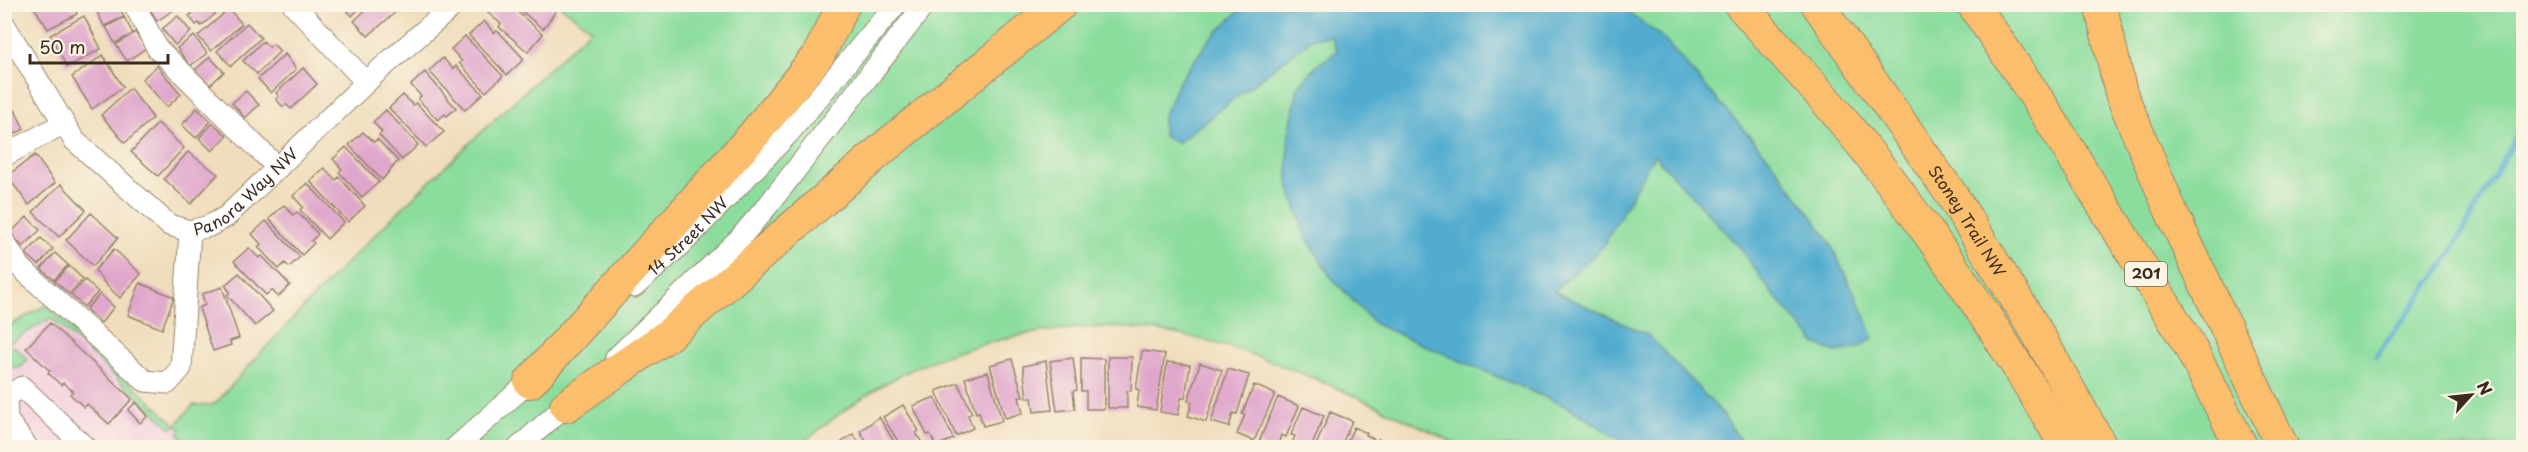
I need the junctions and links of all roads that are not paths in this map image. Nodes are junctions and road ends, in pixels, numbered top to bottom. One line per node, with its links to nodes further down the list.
1 (134, 4): 16 (street)
2 (293, 4): 13 (street)
3 (455, 4): 13 (street, Panora Way NW)
4 (844, 4): 19 (highway)
5 (896, 4): 19 (street, 14 Street NW)
6 (925, 4): 20 (street)
7 (1061, 4): 20 (highway)
8 (1740, 4): 26 (highway)
9 (1817, 4): 27 (highway, Stoney Trail NW)
10 (1972, 4): 28 (highway, 201)
11 (2100, 4): 29 (highway)
12 (4, 24): 14 (street, Panora Way NW)
13 (366, 82): 16 (street, Panora Way NW)
14 (64, 123): 15 (street); 17 (street, Panora Way NW)
15 (4, 156)
16 (278, 168): 17 (street, Panora Way NW)
17 (190, 231): 18 (street)
18 (4, 242)
19 (530, 381): 24 (street, 14 Street NW)
20 (566, 406): 25 (street)
21 (6, 421): 22 (street); 23 (street)
22 (28, 447)
23 (86, 447)
24 (455, 447)
25 (518, 447)
26 (2067, 447)
27 (2102, 447)
28 (2242, 447)
29 (2283, 447)

